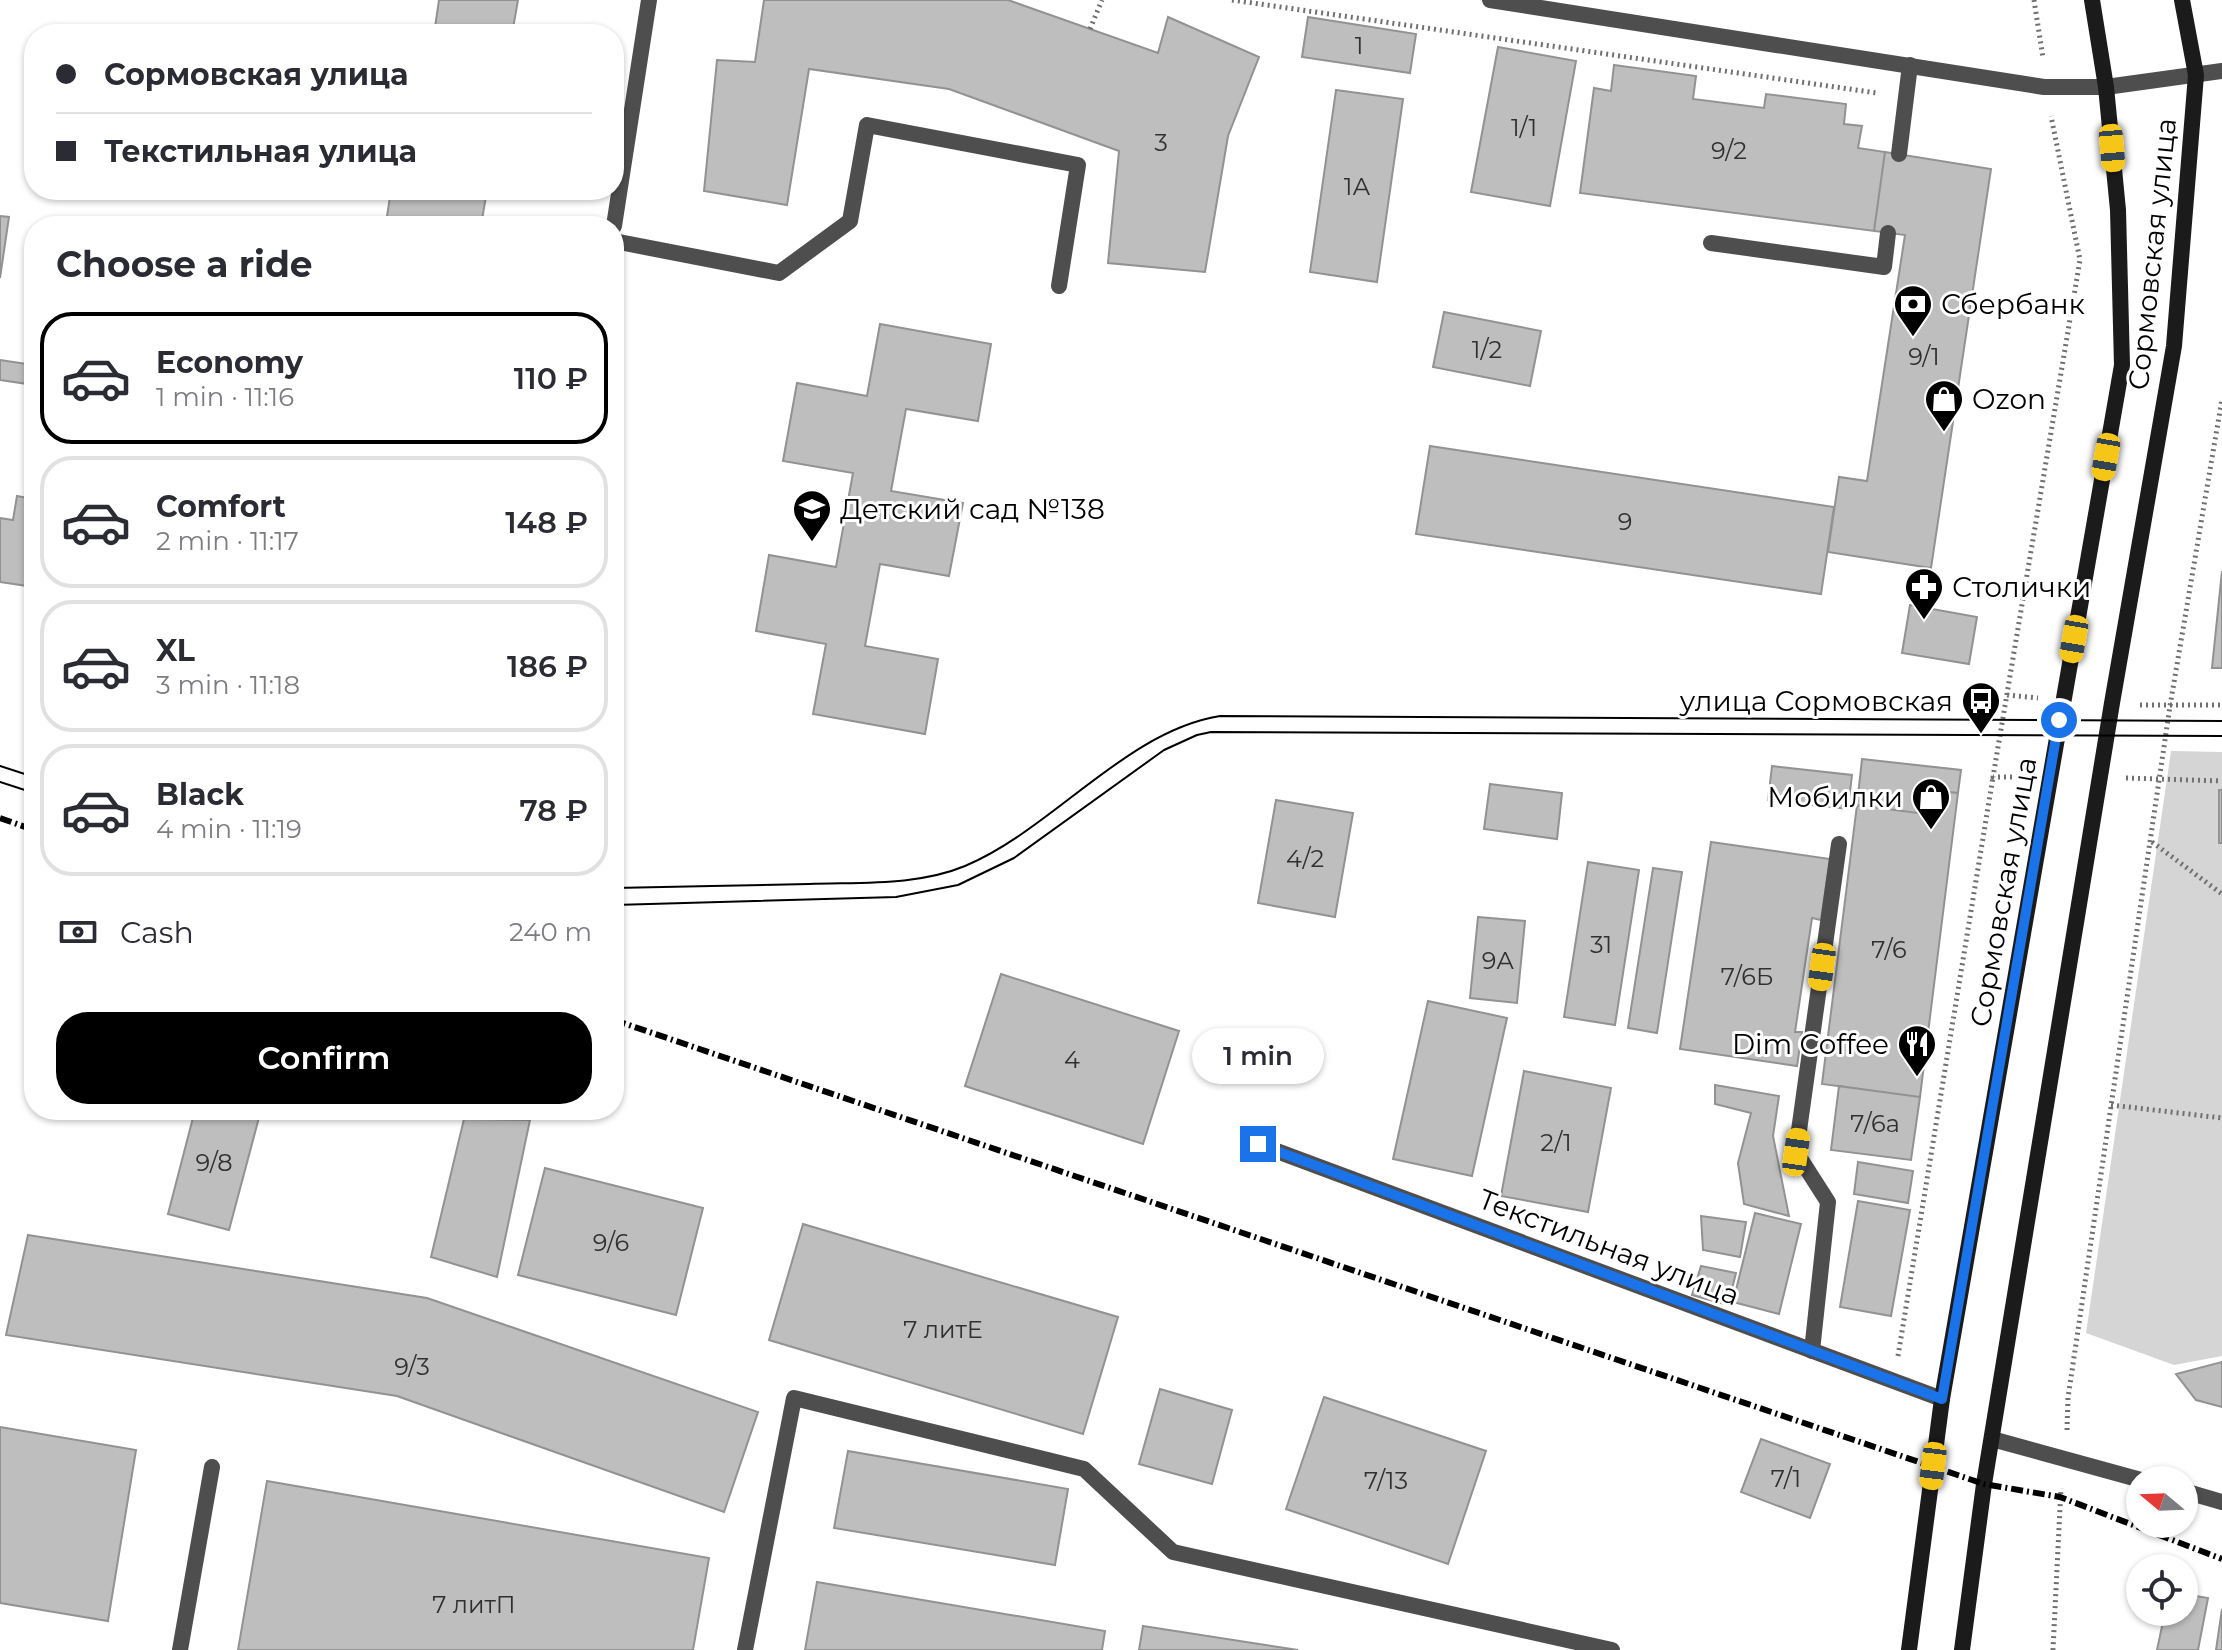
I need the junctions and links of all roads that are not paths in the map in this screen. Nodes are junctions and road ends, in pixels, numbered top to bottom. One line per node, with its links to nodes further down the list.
1 (649, 0): 10 (street)
2 (1490, 0): 5 (street)
3 (2092, 0): 8 (main road, Сормовская улица)
4 (2182, 0): 7 (main road, Сормовская улица)
5 (1910, 65): 8 (street); 9 (street)
6 (2222, 71): 7 (street)
7 (2196, 75): 8 (street); 19 (main road, Сормовская улица)
8 (2106, 87): 18 (main road, Сормовская улица)
9 (1899, 154)
10 (624, 161)
11 (1888, 233): 13 (street)
12 (624, 243): 14 (street)
13 (1711, 243)
14 (1059, 286)
15 (1839, 844): 17 (street)
16 (1258, 1144): 17 (street, Текстильная улица)
17 (1812, 1351): 18 (street, Текстильная улица)
18 (1942, 1399): 27 (main road, Сормовская улица)
19 (1992, 1439): 21 (street); 28 (main road, Сормовская улица)
20 (212, 1467): 24 (street)
21 (2126, 1476)
22 (2198, 1495): 23 (street)
23 (2222, 1502)
24 (180, 1650)
25 (745, 1650): 26 (street)
26 (1612, 1650)
27 (1909, 1650)
28 (1962, 1650)

